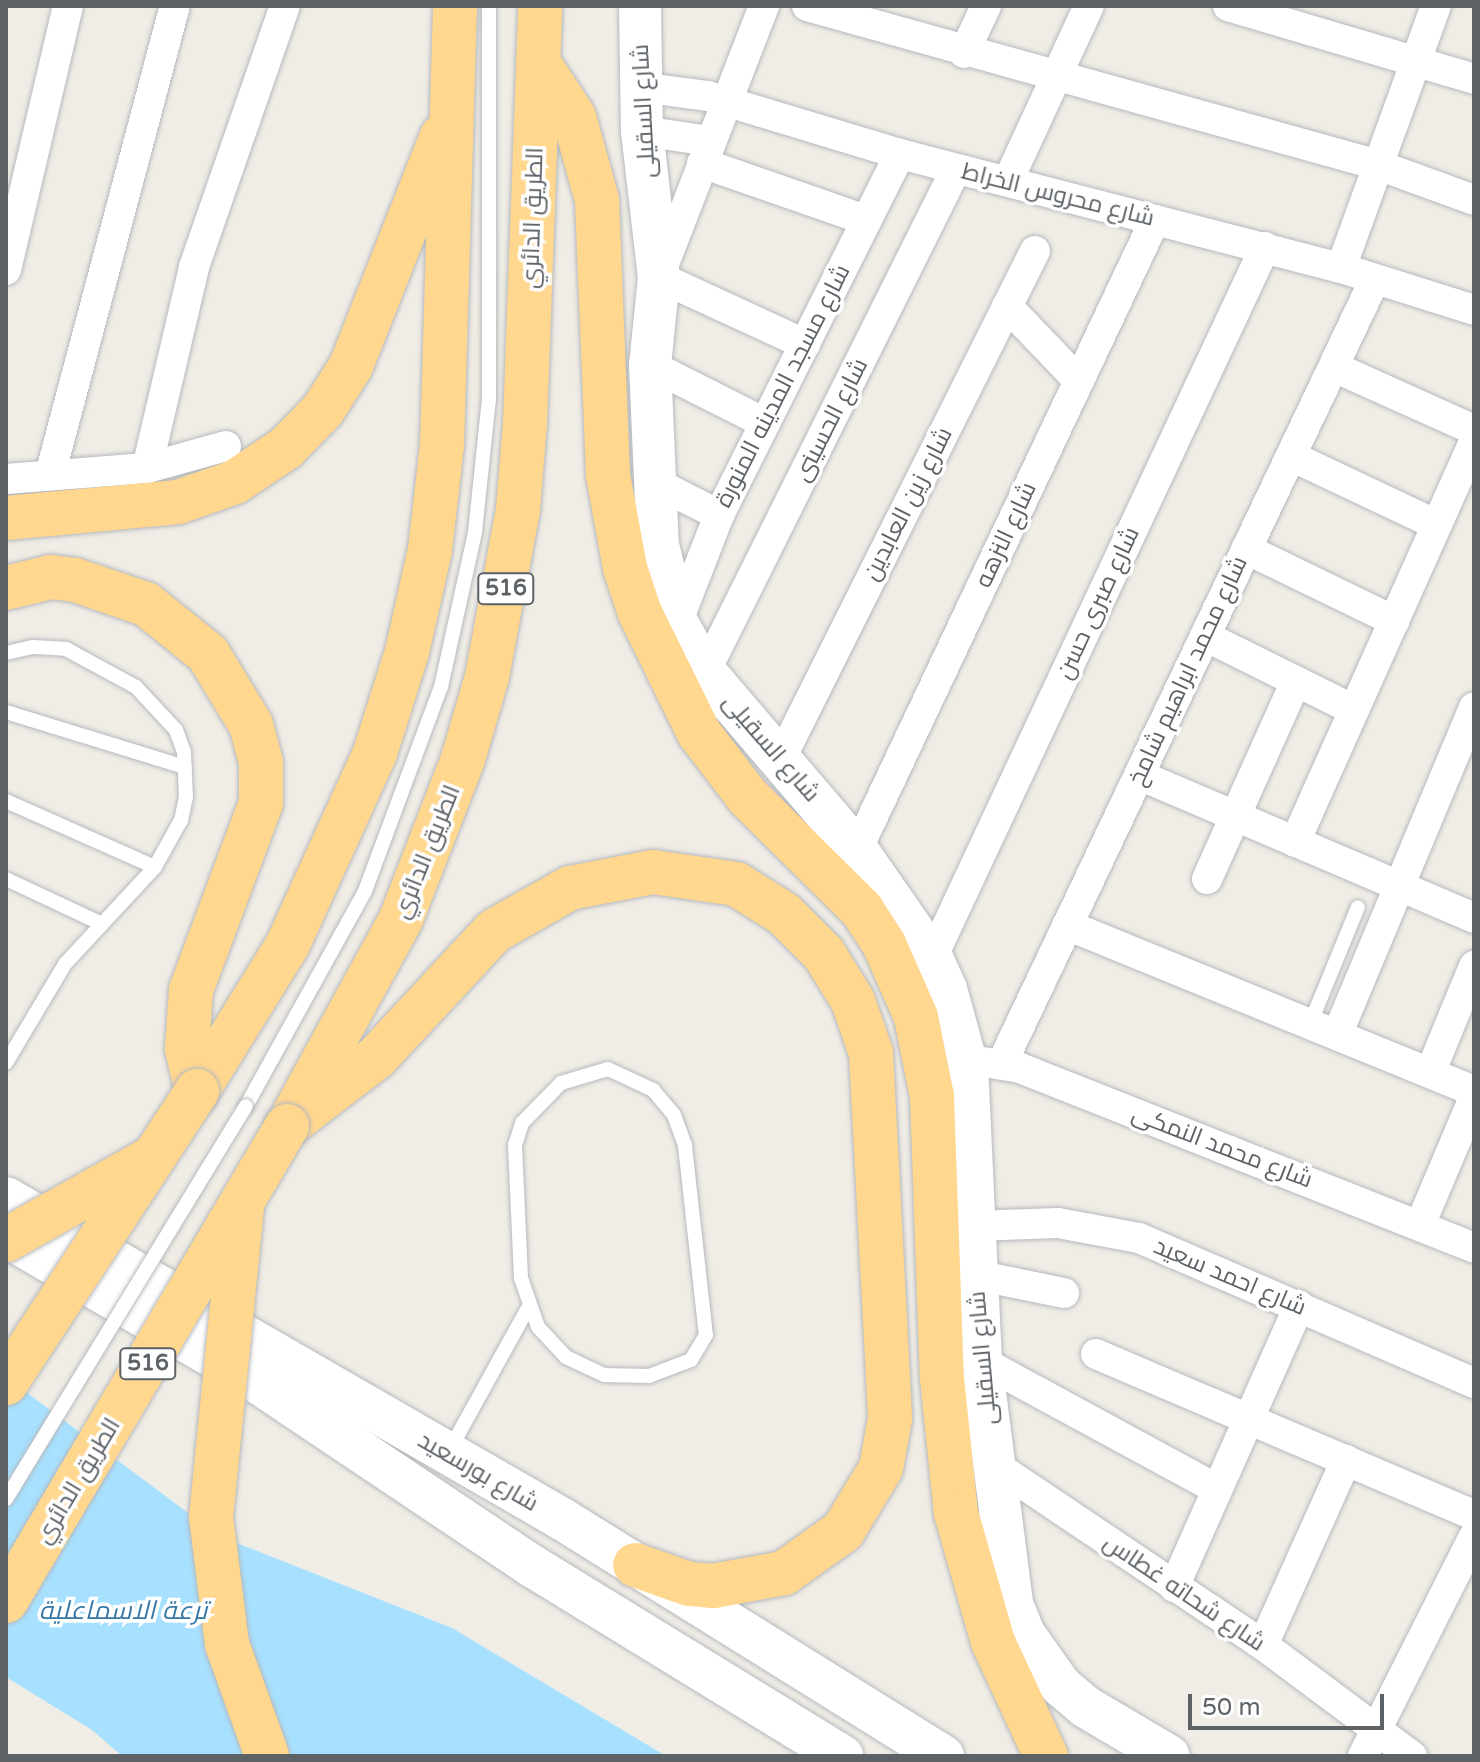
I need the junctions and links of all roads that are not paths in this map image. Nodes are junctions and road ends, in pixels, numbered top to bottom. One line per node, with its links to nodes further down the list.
1 (68, 6): 33 (street)
2 (175, 6): 49 (street)
3 (285, 6): 48 (street)
4 (455, 6): 21 (highway)
5 (489, 6): 112 (lane, bridge)
6 (540, 6): 16 (highway, الطريق الدائري / 516)
7 (640, 6): 19 (main road, شارع السقيلى)
8 (764, 6): 20 (street)
9 (807, 6): 14 (street)
10 (986, 6): 14 (street)
11 (1089, 6): 17 (street)
12 (1228, 6): 15 (street)
13 (1436, 6): 15 (street)
14 (964, 53): 17 (street)
15 (1417, 59): 18 (street); 25 (street)
16 (538, 62): 90 (highway, الطريق الدائري / 516); 123 (highway)
17 (1054, 78): 25 (street); 27 (street)
18 (1474, 79)
19 (640, 87): 20 (street, شارع محروس الخراط); 22 (main road, شارع السقيلى)
20 (725, 102): 23 (street); 24 (street, شارع محروس الخراط)
21 (453, 108): 53 (highway); 87 (highway)
22 (642, 131): 23 (street); 35 (main road, شارع السقيلى)
23 (706, 152): 29 (street); 35 (street)
24 (900, 154): 26 (street, شارع محروس الخراط); 29 (street, شارع مسجد المدينه المنورة)
25 (1378, 165): 28 (street); 34 (street)
26 (956, 169): 27 (street, شارع محروس الخراط); 61 (street, شارع الحسينى)
27 (1008, 181): 30 (street, شارع محروس الخراط)
28 (1474, 200)
29 (866, 220): 39 (street, شارع مسجد المدينه المنورة)
30 (1155, 220): 31 (street, شارع محروس الخراط); 42 (street, شارع النزهه)
31 (1265, 247): 34 (street, شارع محروس الخراط); 81 (street, شارع صبرى حسن)
32 (1035, 251): 37 (street, شارع زين العابدين)
33 (7, 263)
34 (1341, 268): 36 (street, شارع محروس الخراط)
35 (659, 277): 39 (street); 40 (main road, شارع السقيلى)
36 (1375, 279): 38 (street, شارع محروس الخراط); 41 (street, شارع محمد ابراهيم شامخ)
37 (1007, 306): 42 (street); 66 (street, شارع زين العابدين)
38 (1474, 310)
39 (805, 344): 43 (street, شارع مسجد المدينه المنورة)
40 (650, 365): 43 (street); 51 (main road, شارع السقيلى)
41 (1334, 367): 44 (street); 47 (street, شارع محمد ابراهيم شامخ)
42 (1079, 381): 72 (street, شارع النزهه)
43 (765, 423): 52 (street, شارع مسجد المدينه المنورة)
44 (1474, 430)
45 (1474, 442): 54 (street)
46 (226, 446): 48 (street)
47 (1291, 456): 54 (street); 55 (street, شارع محمد ابراهيم شامخ)
48 (147, 468): 49 (street)
49 (50, 475): 50 (street)
50 (6, 479)
51 (656, 483): 52 (street); 58 (main road, شارع السقيلى)
52 (719, 515): 58 (street, شارع مسجد المدينه المنورة)
53 (6, 518)
54 (1437, 525): 57 (street)
55 (1246, 549): 57 (street); 59 (street, شارع محمد ابراهيم شامخ)
56 (6, 588): 87 (highway)
57 (1394, 621): 64 (street)
58 (677, 623): 61 (main road, شارع السقيلى)
59 (1205, 636): 62 (street); 68 (street, شارع محمد ابراهيم شامخ)
60 (6, 653): 67 (lane)
61 (705, 672): 66 (main road, شارع السقيلى)
62 (1296, 681): 64 (street); 70 (street)
63 (1474, 707): 76 (street)
64 (1354, 710): 71 (street)
65 (6, 712): 67 (lane)
66 (781, 758): 72 (main road, شارع السقيلى)
67 (185, 767): 73 (lane)
68 (1139, 775): 70 (street); 80 (street, شارع محمد ابراهيم شامخ)
69 (6, 801): 73 (lane)
70 (1235, 816): 71 (street); 75 (street)
71 (1295, 842): 76 (street)
72 (857, 850): 81 (main road, شارع السقيلى)
73 (155, 867): 79 (lane)
74 (6, 879): 79 (lane)
75 (1207, 879)
76 (1399, 886): 78 (street); 83 (street)
77 (1358, 907): 83 (lane)
78 (1474, 918)
79 (100, 923): 84 (lane)
80 (1067, 925): 83 (street); 85 (street, شارع محمد ابراهيم شامخ)
81 (932, 958): 85 (main road, شارع السقيلى)
82 (1474, 966): 86 (street)
83 (1324, 1030): 86 (street)
84 (6, 1063)
85 (984, 1064): 94 (street, شارع محمد النمكى); 95 (main road, شارع السقيلى)
86 (1430, 1073): 88 (street)
87 (197, 1091): 91 (highway, bridge)
88 (1474, 1091)
89 (1474, 1098): 94 (street)
90 (287, 1126): 93 (highway, الطريق الدائري / 516, bridge); 115 (highway)
91 (157, 1155): 96 (highway, bridge); 104 (highway, bridge)
92 (6, 1198): 107 (main road, شارع بورسعيد)
93 (242, 1207): 117 (highway, الطريق الدائري / 516, bridge); 120 (highway, bridge)
94 (1420, 1225): 97 (street, شارع محمد النمكى)
95 (974, 1226): 98 (main road, شارع السقيلى); 100 (street, شارع احمد سعيد)
96 (6, 1238): 111 (main road, شارع بورسعيد)
97 (1474, 1248)
98 (976, 1275): 99 (street); 103 (main road, شارع السقيلى)
99 (1064, 1293)
100 (1299, 1306): 105 (street, شارع احمد سعيد); 106 (street)
101 (528, 1308): 101 (lane); 107 (lane)
102 (1096, 1354): 106 (street)
103 (981, 1361): 109 (main road, شارع السقيلى); 110 (street)
104 (6, 1383)
105 (1474, 1383)
106 (1249, 1418): 108 (street); 110 (street)
107 (447, 1455): 111 (main road); 115 (main road, شارع بورسعيد)
108 (1346, 1460): 113 (street); 118 (street)
109 (992, 1463): 116 (street, شارع شحاته غطاس); 124 (main road, شارع السقيلى)
110 (1217, 1489): 116 (street)
111 (424, 1493): 121 (main road, شارع بورسعيد)
112 (6, 1499)
113 (1474, 1515)
114 (1474, 1536): 119 (street)
115 (635, 1565): 122 (main road, شارع بورسعيد)
116 (1174, 1587): 118 (street, شارع شحاته غطاس)
117 (6, 1601)
118 (1263, 1645): 119 (street, شارع شحاته غطاس)
119 (1370, 1743): 125 (street, شارع شحاته غطاس)
120 (267, 1756)
121 (842, 1756)
122 (943, 1756)
123 (1046, 1756)
124 (1169, 1756)
125 (1412, 1756)

